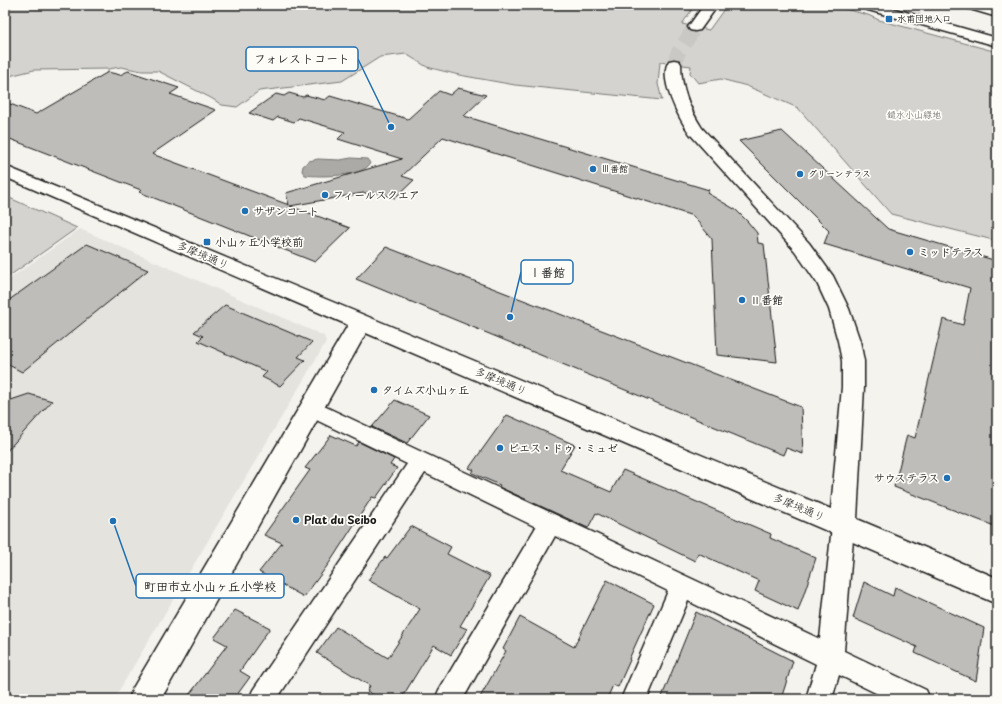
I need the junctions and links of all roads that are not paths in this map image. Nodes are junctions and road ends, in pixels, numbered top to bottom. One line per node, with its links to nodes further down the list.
1 (712, 5): 5 (street)
2 (866, 5): 6 (street)
3 (967, 5): 4 (street)
4 (997, 13)
5 (695, 27)
6 (997, 41)
7 (674, 64): 13 (street)
8 (5, 171): 9 (street, 多摩境通り)
9 (361, 322): 10 (street); 13 (street, 多摩境通り)
10 (311, 408): 11 (street); 17 (street)
11 (421, 461): 12 (street); 18 (street)
12 (550, 523): 14 (street); 19 (street)
13 (843, 526): 15 (street, 多摩境通り); 16 (street)
14 (682, 586): 16 (street); 20 (street)
15 (997, 591)
16 (831, 658): 21 (street); 22 (street)
17 (144, 699)
18 (262, 699)
19 (448, 699)
20 (634, 699)
21 (820, 699)
22 (917, 699)

